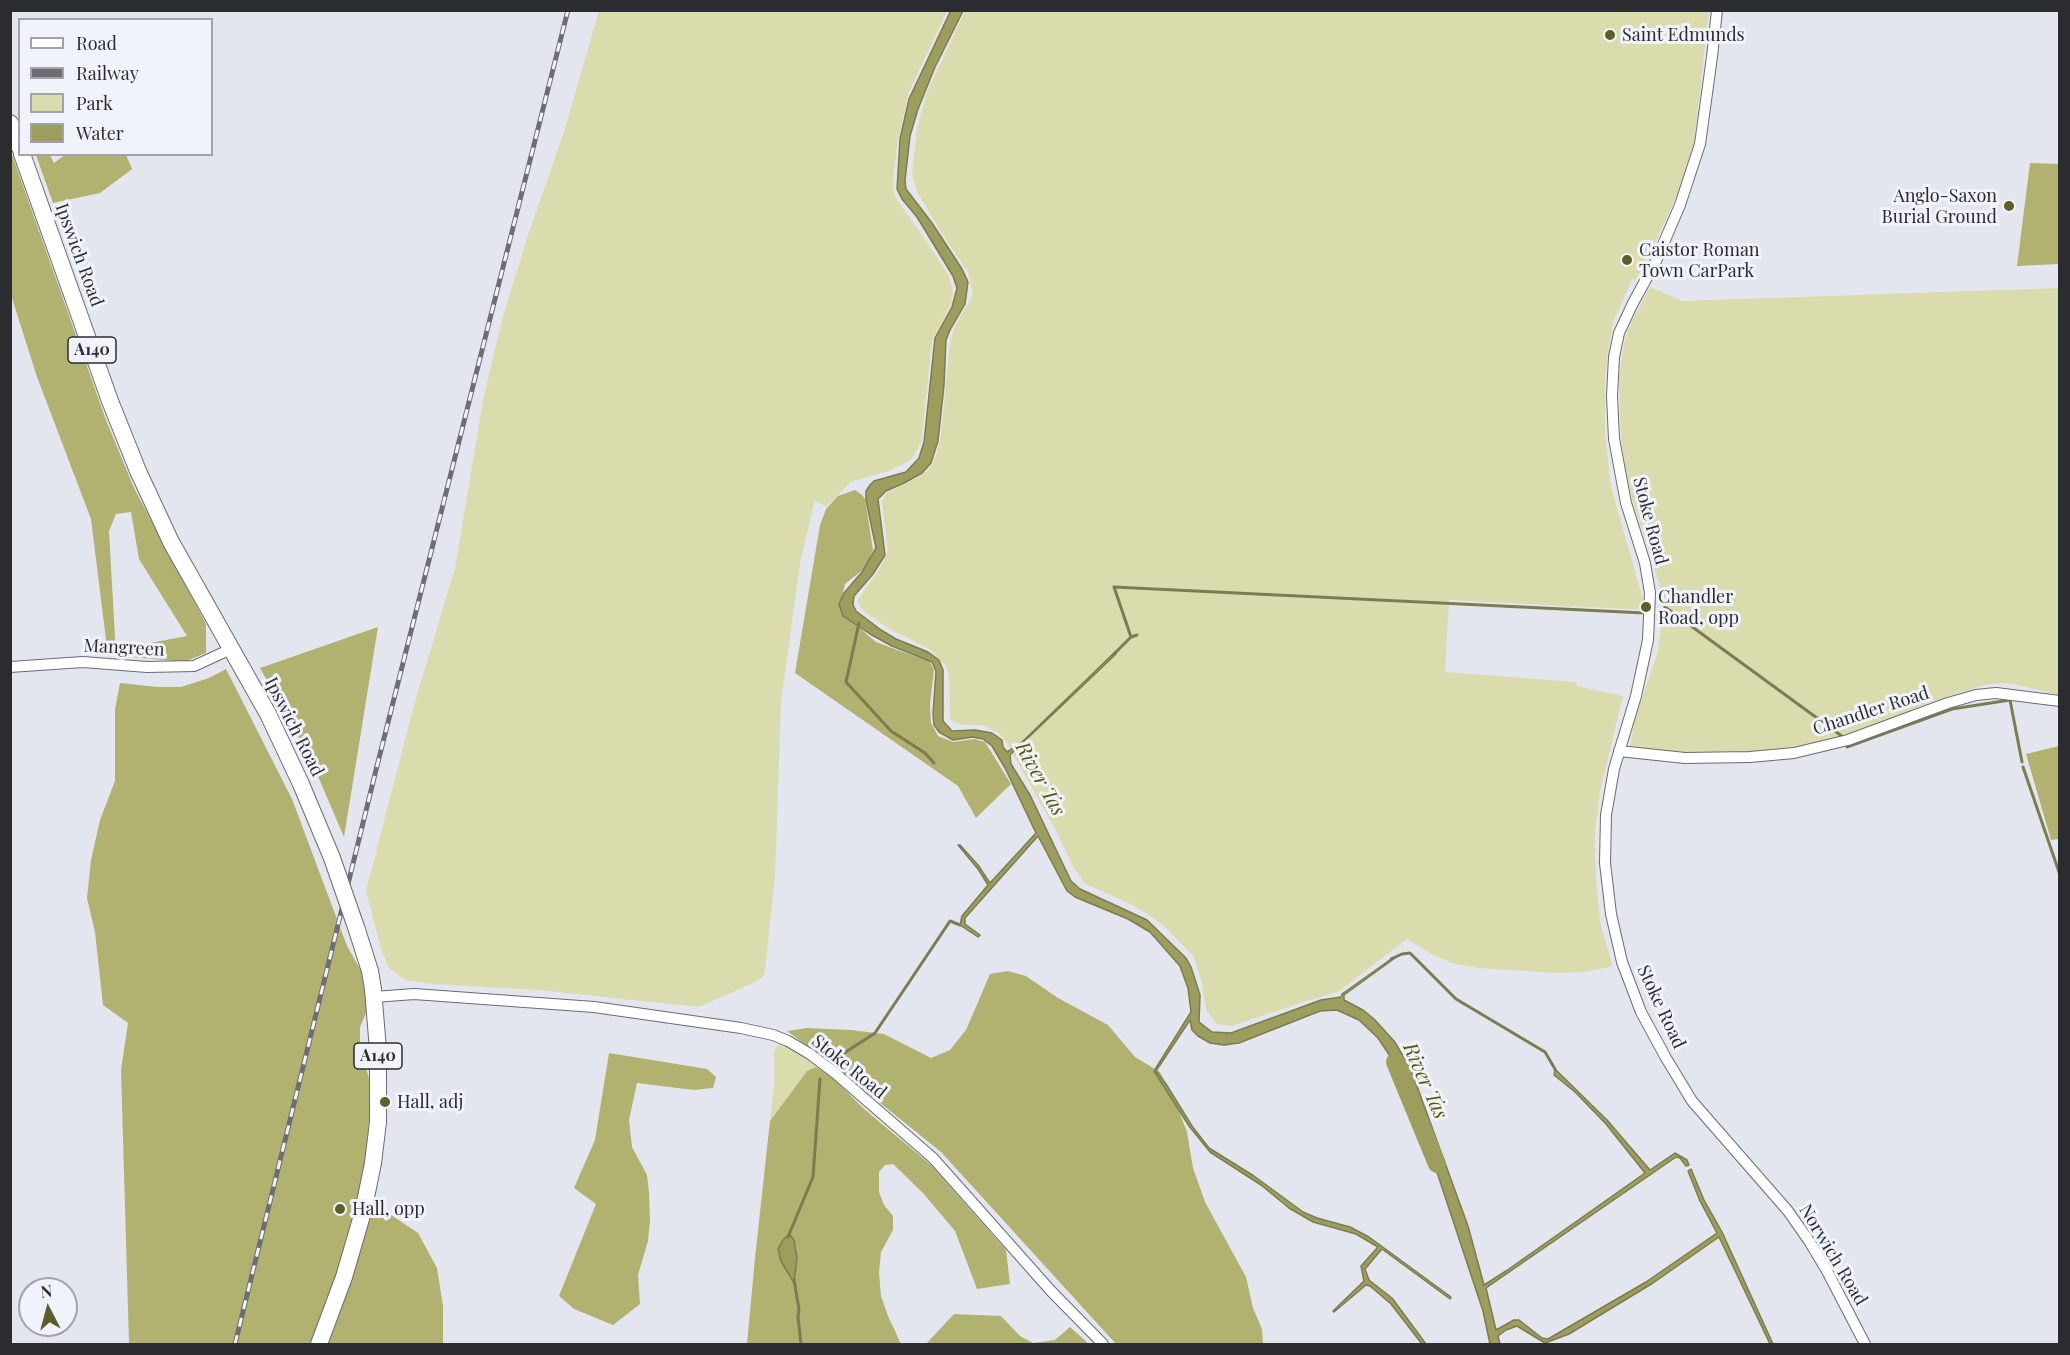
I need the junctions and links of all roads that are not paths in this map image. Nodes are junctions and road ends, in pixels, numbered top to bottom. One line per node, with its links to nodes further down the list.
1 (1717, 10): 8 (street, Stoke Road)
2 (10, 123): 3 (highway)
3 (18, 143)
4 (23, 156): 5 (highway, Ipswich Road / A140)
5 (231, 649): 6 (street, Mangreen); 9 (highway, Ipswich Road / A140, bridge)
6 (10, 667)
7 (2060, 701): 8 (street, Chandler Road)
8 (1620, 751): 10 (street, Stoke Road)
9 (374, 997): 11 (highway, Ipswich Road / A140); 12 (street, Stoke Road)
10 (1744, 1159): 13 (street, Norwich Road)
11 (319, 1344)
12 (1103, 1344)
13 (1865, 1344)

